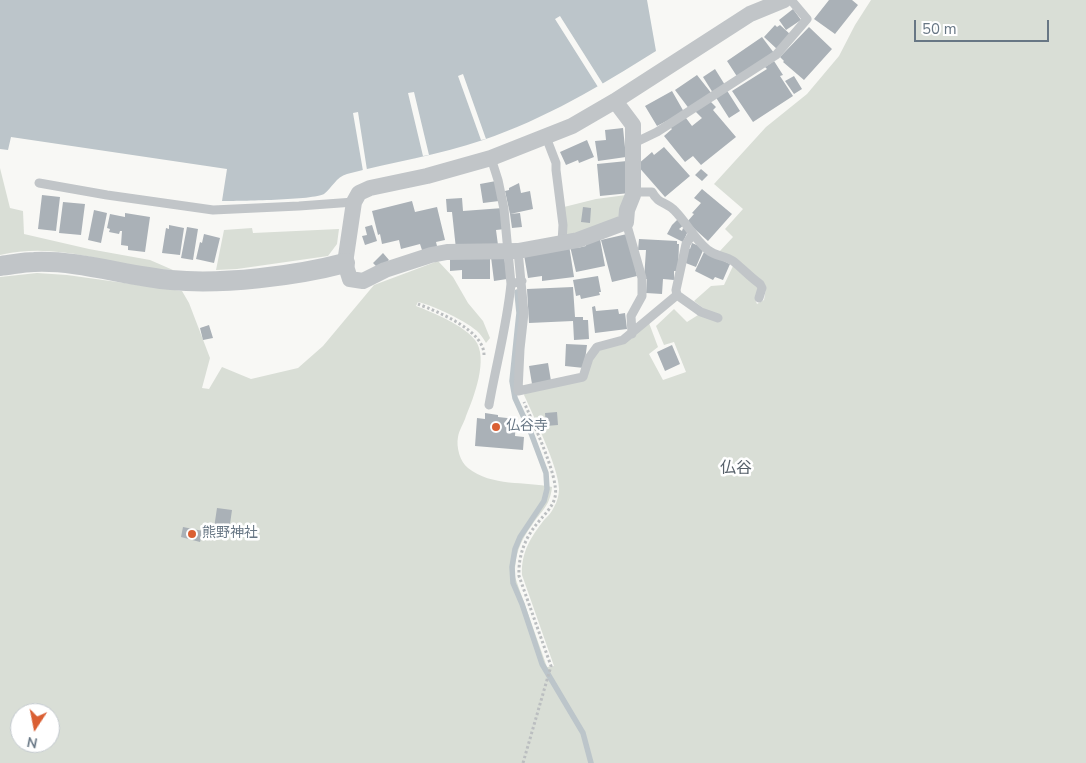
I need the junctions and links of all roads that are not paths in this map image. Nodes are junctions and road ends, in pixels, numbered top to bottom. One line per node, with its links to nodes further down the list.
1 (784, 0): 3 (street)
2 (791, 0): 5 (lane)
3 (614, 100): 4 (street); 5 (street)
4 (546, 136): 6 (street); 12 (lane)
5 (632, 144): 8 (street)
6 (491, 158): 9 (street); 13 (lane)
7 (39, 183): 9 (lane)
8 (633, 192): 10 (street); 11 (lane)
9 (354, 202): 14 (street)
10 (626, 222): 12 (street); 21 (lane)
11 (692, 235): 18 (lane); 19 (lane)
12 (562, 243): 13 (street)
13 (512, 251): 14 (street); 16 (lane); 17 (lane)
14 (346, 263): 15 (street)
15 (0, 266)
16 (522, 281): 17 (lane); 21 (lane)
17 (511, 284): 22 (lane)
18 (677, 295): 20 (lane); 21 (lane)
19 (759, 298)
20 (718, 318)
21 (632, 334)
22 (489, 405)

